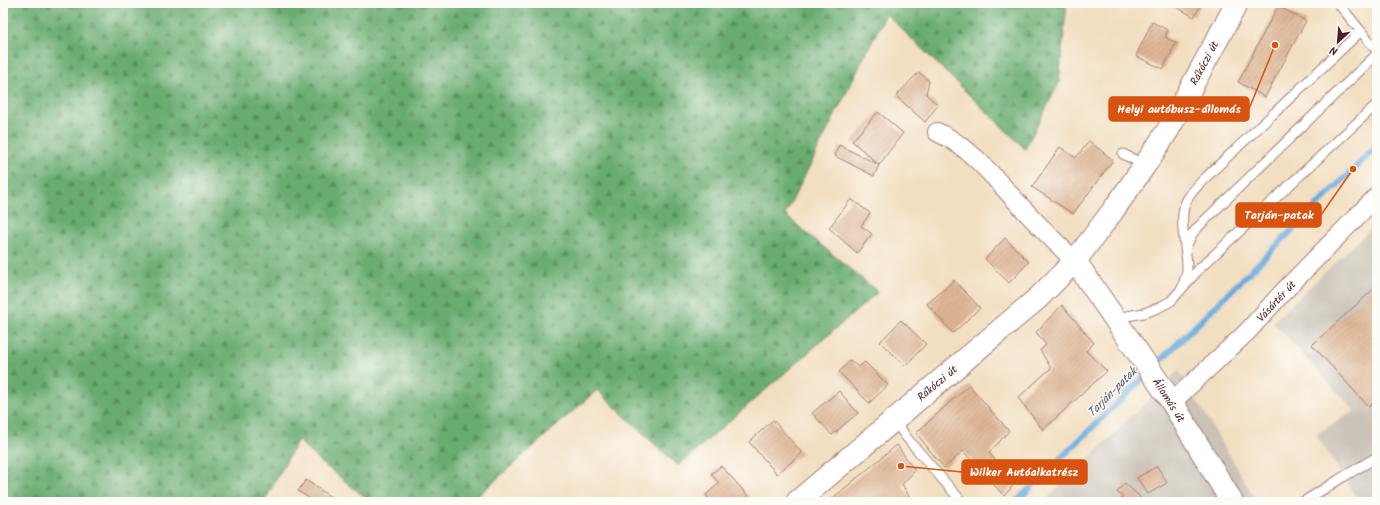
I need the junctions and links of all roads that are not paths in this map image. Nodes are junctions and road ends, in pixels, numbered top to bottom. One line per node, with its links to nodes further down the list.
1 (1237, 3): 9 (main road, Rákóczi út)
2 (1338, 3): 3 (lane)
3 (1361, 32): 4 (lane); 11 (lane)
4 (1377, 51)
5 (1377, 54): 11 (lane)
6 (1377, 104): 13 (lane)
7 (938, 132): 12 (street)
8 (1123, 154): 9 (lane)
9 (1145, 165): 12 (main road, Rákóczi út)
10 (1377, 196): 15 (street, Vásártér út)
11 (1186, 248): 13 (lane)
12 (1075, 261): 14 (main road, Állomás út); 16 (main road, Rákóczi út)
13 (1180, 292): 14 (lane)
14 (1113, 318): 15 (main road, Állomás út)
15 (1172, 402): 20 (main road, Állomás út)
16 (894, 420): 18 (main road, Rákóczi út); 19 (lane)
17 (1377, 457): 21 (lane)
18 (797, 502)
19 (962, 502)
20 (1232, 502)
21 (1303, 502)

